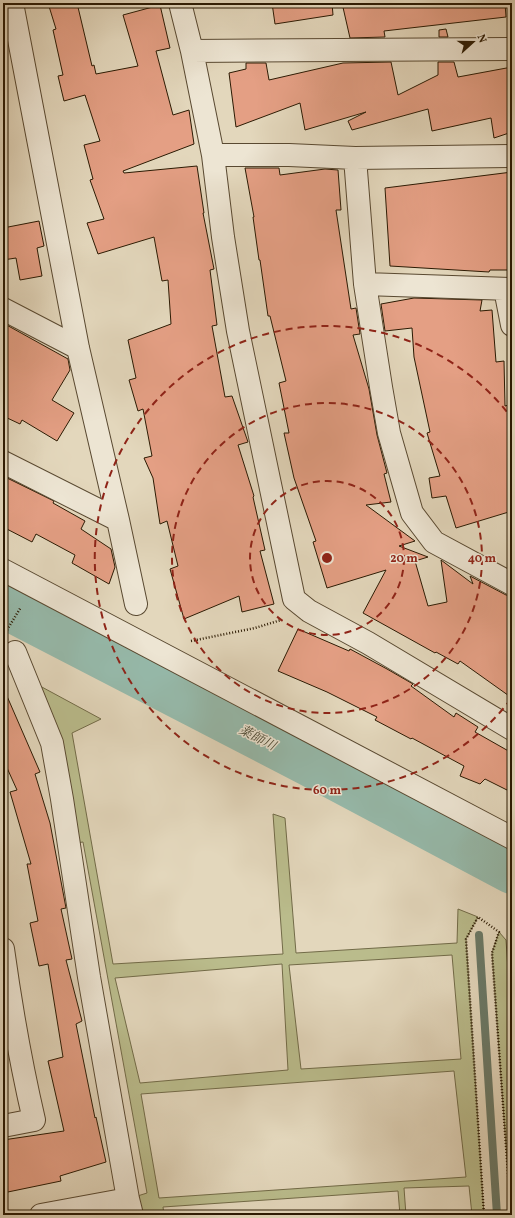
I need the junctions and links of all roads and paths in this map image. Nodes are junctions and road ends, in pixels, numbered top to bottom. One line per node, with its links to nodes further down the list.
1 (12, 3): 12 (street)
2 (180, 3): 4 (street)
3 (512, 49): 4 (street)
4 (192, 51): 5 (street)
5 (213, 155): 7 (street); 19 (street)
6 (512, 156): 7 (street)
7 (355, 158): 8 (street)
8 (364, 284): 9 (street); 16 (street)
9 (508, 289): 11 (street)
10 (3, 309): 12 (street)
11 (512, 325)
12 (78, 348): 14 (street)
13 (3, 462): 14 (street)
14 (118, 520): 18 (street)
15 (3, 570): 17 (street)
16 (512, 584)
17 (33, 586): 20 (path); 21 (street)
18 (136, 604)
19 (304, 607): 21 (path); 22 (street)
20 (9, 643): 27 (street)
21 (155, 650): 23 (street)
22 (512, 730)
23 (512, 838)
24 (3, 949): 25 (street)
25 (6, 993): 26 (street)
26 (3, 1126)
27 (130, 1207): 28 (street)
28 (41, 1215)
29 (484, 1215): 30 (path)
30 (510, 1215)

